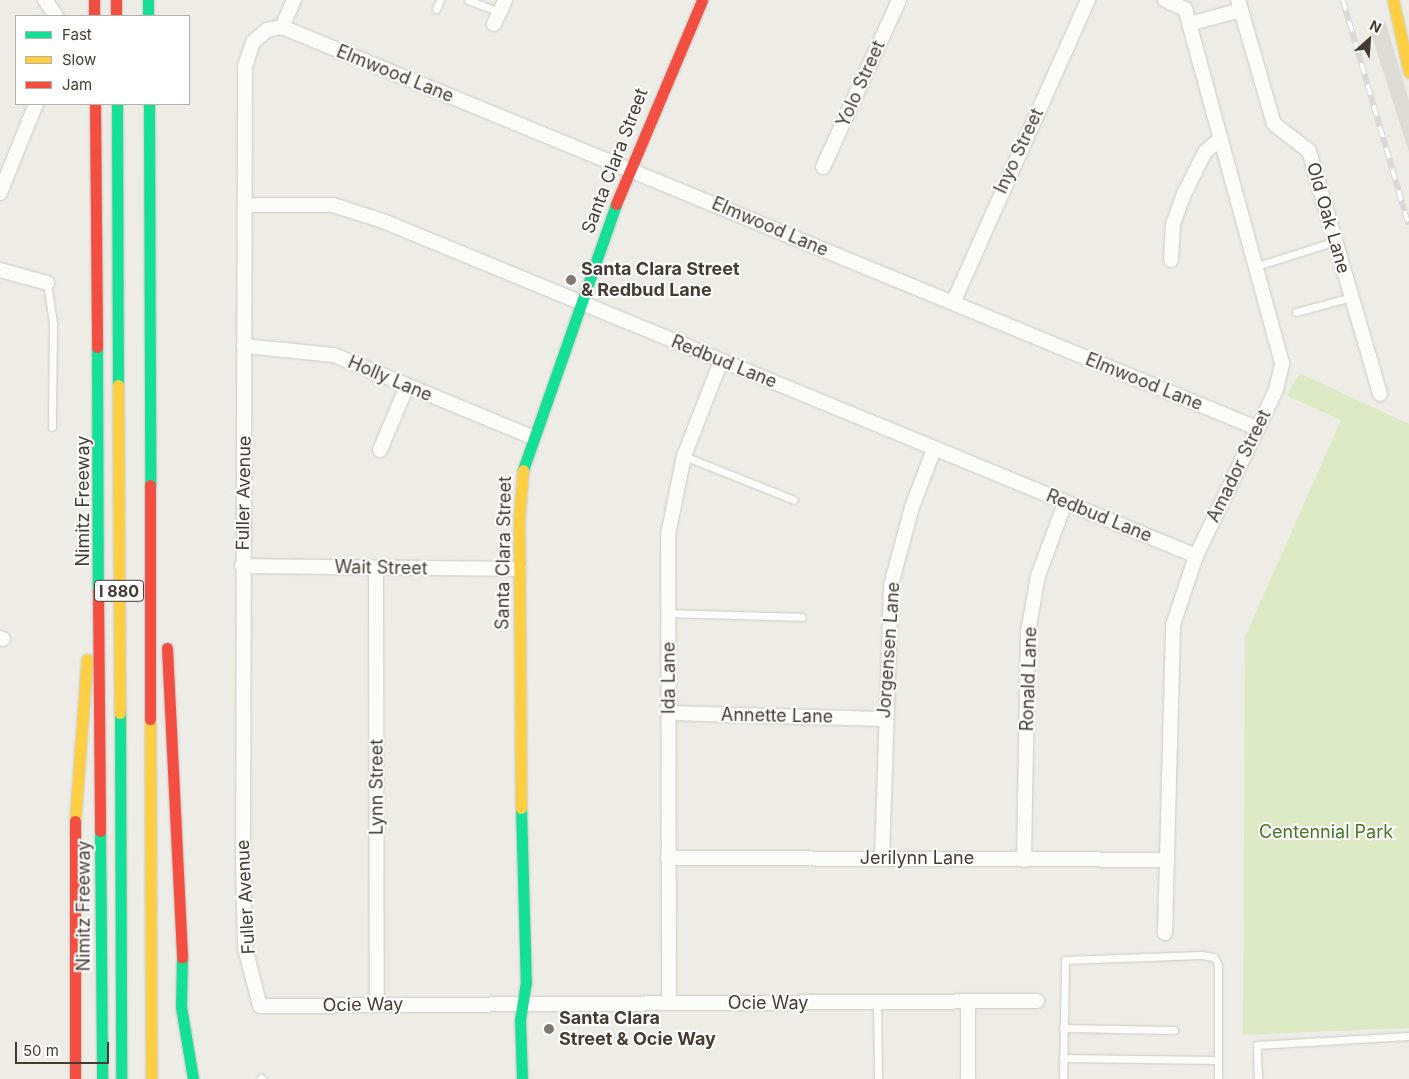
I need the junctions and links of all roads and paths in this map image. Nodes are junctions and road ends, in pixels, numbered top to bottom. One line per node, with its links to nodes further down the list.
1 (45, 0): 16 (street)
2 (94, 0): 17 (main road)
3 (116, 0): 18 (main road)
4 (148, 0): 19 (main road)
5 (294, 0): 21 (street)
6 (440, 0): 14 (lane)
7 (468, 0): 15 (lane)
8 (702, 0): 29 (main road, Santa Clara Street)
9 (898, 0): 28 (street, Yolo Street)
10 (1088, 0): 39 (street, Inyo Street)
11 (1165, 0): 20 (street, Amador Street)
12 (1392, 0): 22 (main road)
13 (1239, 5): 20 (street); 32 (street, Old Oak Lane)
14 (436, 9)
15 (500, 12)
16 (56, 14)
17 (94, 15)
18 (116, 15)
19 (148, 15)
20 (1190, 24): 27 (street, Amador Street)
21 (282, 28): 29 (street, Elmwood Lane); 31 (street, Fuller Avenue)
22 (1409, 72)
23 (36, 105): 30 (street)
24 (95, 105): 43 (main road, Nimitz Freeway / I 880)
25 (117, 105): 86 (main road, I 880)
26 (149, 105): 58 (main road, I 880)
27 (1220, 139): 33 (street); 34 (street, Amador Street)
28 (823, 167)
29 (629, 169): 38 (main road, Santa Clara Street); 39 (street, Elmwood Lane)
30 (0, 193)
31 (245, 205): 38 (street, Redbud Lane); 41 (street, Fuller Avenue)
32 (1336, 242): 34 (lane); 37 (street, Old Oak Lane)
33 (1171, 260)
34 (1257, 266): 47 (street, Amador Street)
35 (0, 270): 36 (street)
36 (47, 282): 46 (lane)
37 (1352, 297): 40 (lane); 45 (street, Old Oak Lane)
38 (580, 303): 42 (street, Redbud Lane); 48 (main road, Santa Clara Street)
39 (953, 303): 47 (street, Elmwood Lane)
40 (1296, 312)
41 (244, 346): 44 (street, Holly Lane); 55 (street, Fuller Avenue)
42 (721, 361): 49 (street, Redbud Lane); 51 (street, Ida Lane)
43 (100, 369): 68 (main road); 85 (main road, Nimitz Freeway / I 880)
44 (407, 386): 48 (street, Holly Lane); 50 (street)
45 (1380, 394)
46 (52, 427)
47 (1258, 428): 54 (street, Amador Street)
48 (530, 436): 57 (main road, Santa Clara Street)
49 (934, 449): 53 (street, Redbud Lane); 62 (street, Jorgensen Lane)
50 (380, 450)
51 (684, 456): 52 (lane); 59 (street, Ida Lane)
52 (794, 500)
53 (1065, 503): 54 (street, Redbud Lane); 65 (street, Ronald Lane)
54 (1196, 556): 66 (street, Amador Street)
55 (242, 566): 56 (street, Wait Street); 75 (street, Fuller Avenue)
56 (376, 568): 57 (street, Wait Street); 74 (street, Lynn Street)
57 (519, 569): 71 (main road, Santa Clara Street)
58 (152, 590): 76 (main road); 87 (main road, I 880)
59 (668, 613): 60 (lane); 61 (street, Ida Lane)
60 (802, 617)
61 (669, 713): 62 (street, Annette Lane); 63 (street, Ida Lane)
62 (884, 719): 64 (street, Jorgensen Lane)
63 (668, 858): 64 (street, Jerilynn Lane); 73 (street, Ida Lane)
64 (882, 858): 65 (street, Jerilynn Lane)
65 (1024, 860): 66 (street, Jerilynn Lane)
66 (1167, 860): 67 (street, Amador Street)
67 (1165, 933)
68 (72, 1001): 82 (main road); 84 (main road)
69 (968, 1001): 70 (street, Ocie Way); 72 (street, Ocie Way); 91 (street)
70 (1037, 1001)
71 (523, 1002): 73 (street, Ocie Way); 74 (street, Ocie Way); 89 (main road, Santa Clara Street)
72 (877, 1002): 73 (street, Ocie Way); 90 (lane)
73 (669, 1003)
74 (377, 1005): 75 (street, Ocie Way)
75 (260, 1006)
76 (181, 1007): 83 (main road); 88 (main road)
77 (1063, 1028): 78 (lane); 80 (lane); 81 (lane)
78 (1174, 1030)
79 (1409, 1036): 94 (lane)
80 (1063, 1058): 81 (lane); 92 (lane)
81 (1218, 1060): 93 (lane)
82 (62, 1062)
83 (177, 1071)
84 (75, 1079)
85 (102, 1079)
86 (122, 1079)
87 (151, 1079)
88 (192, 1079)
89 (522, 1079)
90 (878, 1079)
91 (968, 1079)
92 (1063, 1079)
93 (1218, 1079)
94 (1258, 1079)

